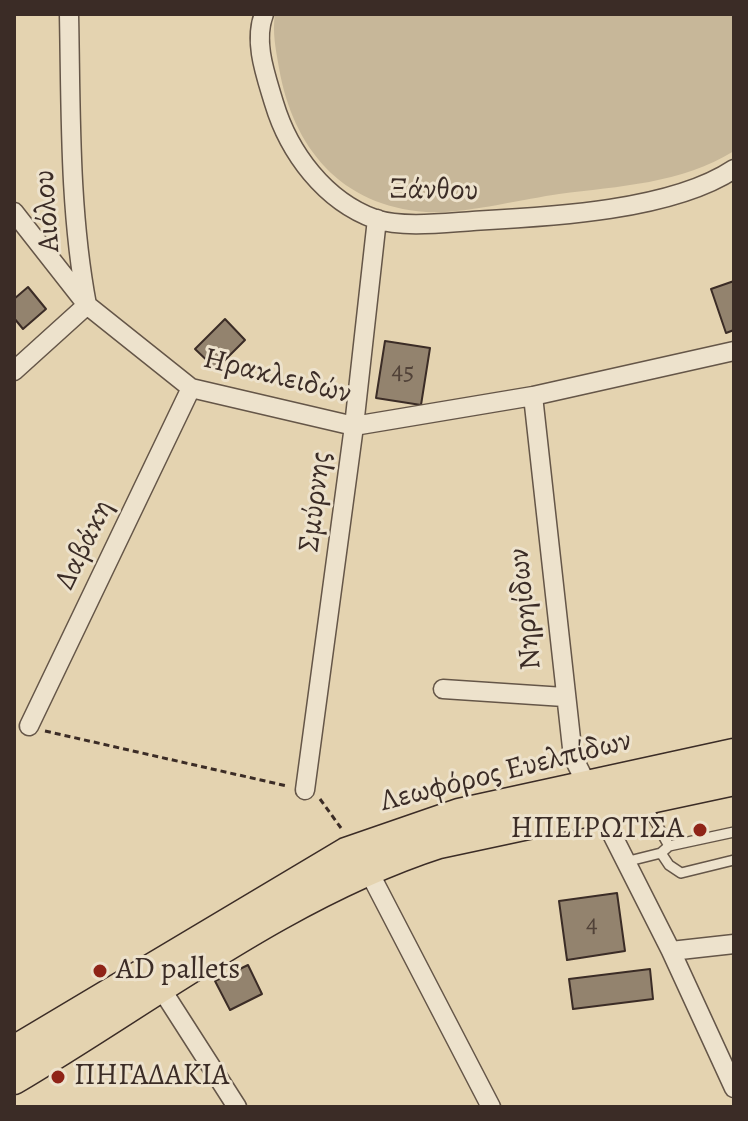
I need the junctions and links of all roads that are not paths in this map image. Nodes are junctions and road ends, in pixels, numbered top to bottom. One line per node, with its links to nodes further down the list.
1 (69, 14): 6 (street, Αιόλου)
2 (257, 16): 5 (street, Ξάνθου)
3 (734, 169): 5 (street, Ξάνθου)
4 (14, 212): 6 (street, Ηρακλειδών)
5 (377, 219): 11 (street, Σμύρνης)
6 (87, 305): 8 (street); 9 (street, Ηρακλειδών)
7 (734, 352): 10 (street, Ηρακλειδών)
8 (14, 371)
9 (191, 388): 11 (street, Ηρακλειδών); 14 (street, Δαβάκη)
10 (533, 396): 11 (street, Ηρακλειδών); 13 (street, Νηρηίδων)
11 (354, 426): 18 (street, Σμύρνης)
12 (443, 689): 13 (street)
13 (564, 697): 17 (street, Νηρηίδων)
14 (29, 726)
15 (734, 753): 17 (main road, Λεωφόρος Ευελπίδων)
16 (734, 781): 19 (main road, Λεωφόρος Ευελπίδων)
17 (585, 784): 20 (street, Νηρηίδων); 23 (main road, Λεωφόρος Ευελπίδων)
18 (305, 790)
19 (644, 801): 20 (main road, Λεωφόρος Ευελπίδων); 22 (lane)
20 (599, 810): 23 (main road, Λεωφόρος Ευελπίδων); 25 (street, Νηρηίδων)
21 (734, 832): 22 (lane)
22 (665, 849): 24 (lane); 25 (lane)
23 (365, 858): 28 (main road, Λεωφόρος Ευελπίδων); 29 (main road, Λεωφόρος Ευελπίδων); 33 (street)
24 (734, 860)
25 (625, 862): 27 (street, Νηρηίδων)
26 (734, 944): 27 (street)
27 (671, 951): 31 (street, Νηρηίδων)
28 (162, 990): 30 (main road, Λεωφόρος Ευελπίδων); 32 (street)
29 (14, 1050)
30 (14, 1080)
31 (734, 1088)
32 (237, 1107)
33 (491, 1107)

